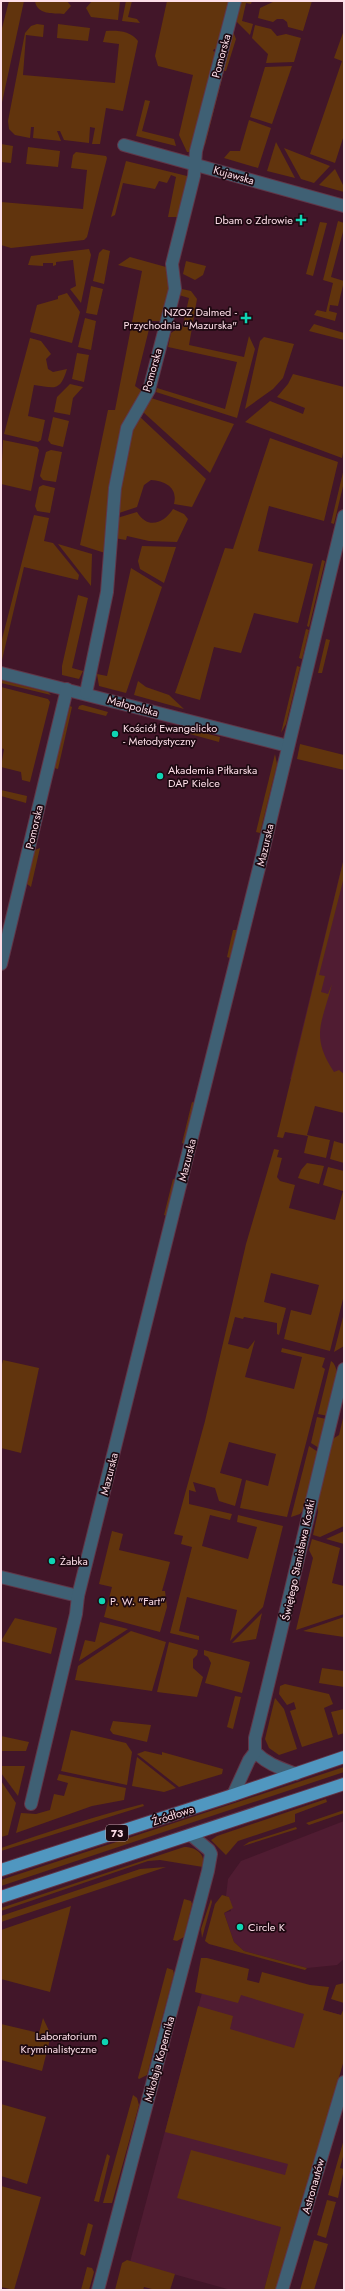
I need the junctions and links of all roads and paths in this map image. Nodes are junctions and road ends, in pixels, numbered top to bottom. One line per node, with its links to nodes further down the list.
1 (235, 1): 3 (street, Pomorska)
2 (124, 146): 3 (street, Kujawska)
3 (195, 164): 4 (street, Kujawska); 8 (street, Pomorska)
4 (344, 206)
5 (344, 516): 9 (street, Mazurska)
6 (1, 673): 7 (street, Małopolska)
7 (67, 689): 8 (street, Małopolska); 10 (street, Pomorska)
8 (86, 693): 9 (street, Małopolska)
9 (288, 746): 13 (street, Mazurska)
10 (1, 964)
11 (344, 1369): 14 (street, Świętego Stanisława Kostki)
12 (1, 1577): 13 (street)
13 (78, 1596): 19 (street, Mazurska)
14 (255, 1752): 16 (street); 18 (street, Świętego Stanisława Kostki)
15 (344, 1757): 16 (main road, Źródłowa / 73)
16 (296, 1774): 18 (main road, Źródłowa / 73)
17 (344, 1784): 20 (main road, 73)
18 (233, 1795): 21 (main road, Źródłowa / 73)
19 (31, 1804)
20 (191, 1835): 22 (main road, 73); 24 (street, Mikołaja Kopernika)
21 (1, 1870)
22 (1, 1897)
23 (344, 2082): 25 (street, Astronautów)
24 (98, 2290)
25 (282, 2290)

